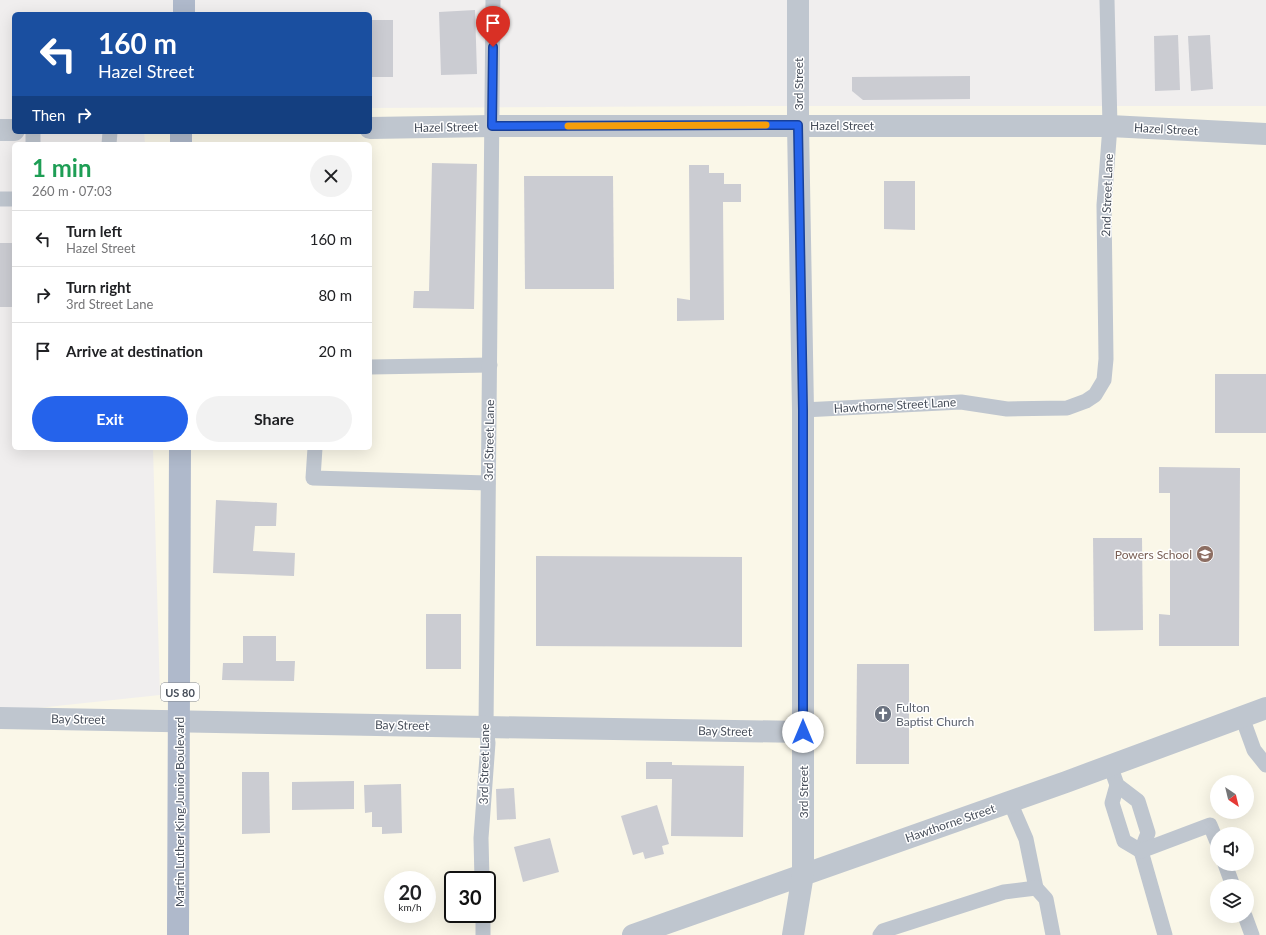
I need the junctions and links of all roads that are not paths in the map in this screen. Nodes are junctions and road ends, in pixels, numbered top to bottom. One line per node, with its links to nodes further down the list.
1 (184, 0): 5 (main road)
2 (493, 0): 7 (lane, 3rd Street Lane)
3 (798, 0): 6 (street, 3rd Street)
4 (1107, 0): 8 (lane, 2nd Street Lane)
5 (184, 12)
6 (798, 125): 7 (street, Hazel Street); 8 (street, Hazel Street); 18 (street, 3rd Street)
7 (492, 126): 9 (street, Hazel Street); 15 (lane, 3rd Street Lane)
8 (1110, 126): 12 (street, Hazel Street); 17 (lane, 2nd Street Lane)
9 (372, 128)
10 (0, 130): 11 (street)
11 (12, 130)
12 (1266, 134)
13 (0, 199): 14 (lane)
14 (12, 199)
15 (490, 365): 16 (lane); 21 (lane, 3rd Street Lane)
16 (372, 367)
17 (1099, 388): 18 (lane, Hawthorne Street Lane)
18 (803, 410): 27 (street, 3rd Street)
19 (180, 450): 25 (main road, Martin Luther King Junior Boulevard / US 80)
20 (315, 450): 21 (lane)
21 (488, 483): 26 (lane, 3rd Street Lane)
22 (1266, 708): 23 (street, Hawthorne Street)
23 (1242, 717): 28 (lane); 29 (street, Hawthorne Street)
24 (0, 718): 25 (street, Bay Street)
25 (180, 721): 26 (street, Bay Street); 38 (main road, Martin Luther King Junior Boulevard / US 80)
26 (486, 727): 27 (street, Bay Street); 33 (lane, 3rd Street Lane)
27 (803, 732): 34 (street, 3rd Street)
28 (1266, 765)
29 (1114, 775): 30 (street, Hawthorne Street); 32 (lane); 32 (lane)
30 (1010, 802): 34 (street, Hawthorne Street); 35 (lane)
31 (1211, 827): 32 (lane)
32 (1141, 851): 44 (lane)
33 (482, 871)
34 (803, 874): 40 (street, Hawthorne Street); 41 (street, 3rd Street)
35 (1036, 888): 42 (lane); 43 (lane)
36 (483, 923): 39 (lane)
37 (1248, 923): 45 (lane)
38 (178, 935)
39 (483, 935)
40 (634, 935)
41 (793, 935)
42 (880, 935)
43 (1053, 935)
44 (1165, 935)
45 (1252, 935)

